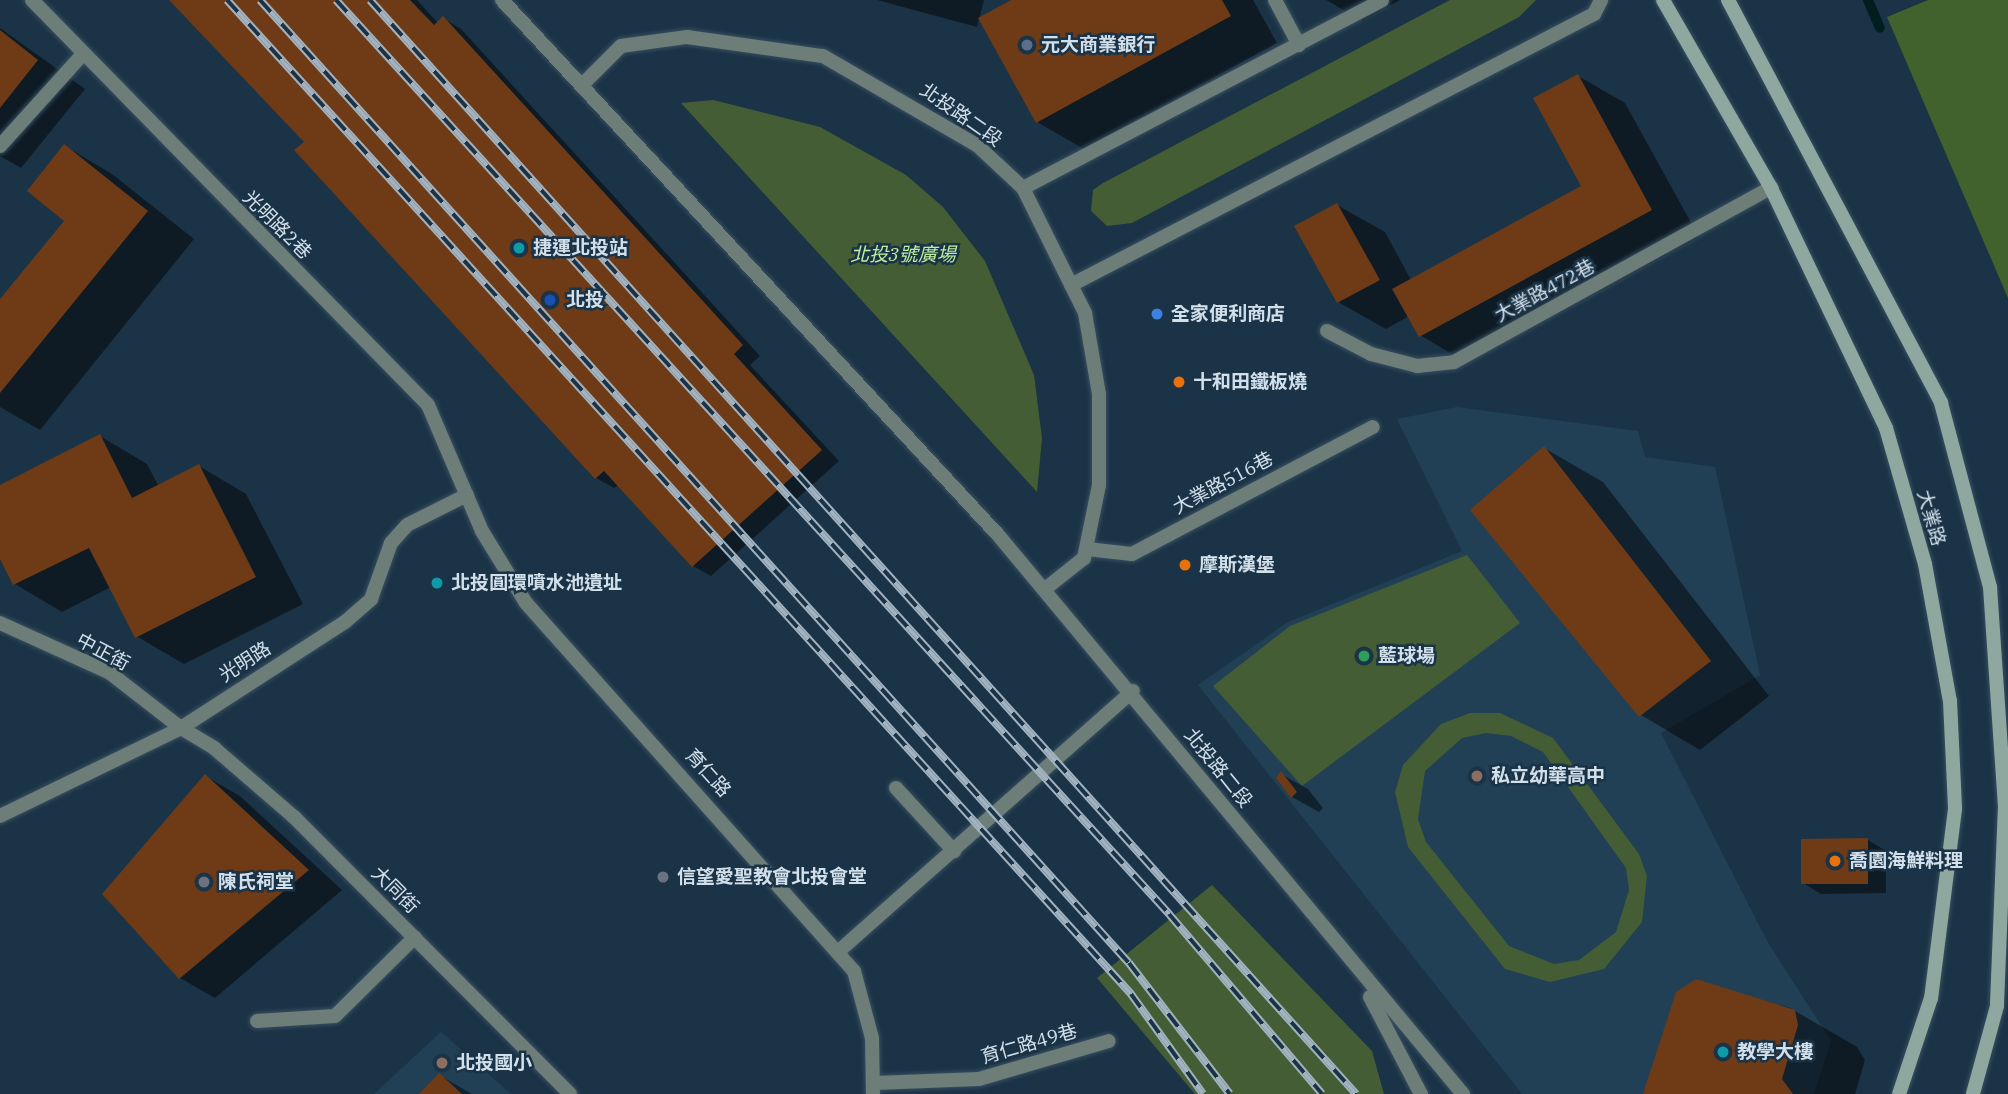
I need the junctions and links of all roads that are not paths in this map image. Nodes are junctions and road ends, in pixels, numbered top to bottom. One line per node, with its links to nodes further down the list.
1 (32, 0): 9 (street, 光明路2巷)
2 (502, 0): 10 (street, 北投路二段)
3 (1275, 0): 8 (street)
4 (1382, 0): 8 (street)
5 (1601, 0): 14 (street)
6 (1663, 0): 13 (main road, 大業路)
7 (1728, 0): 29 (main road, 大業路)
8 (1299, 45): 12 (street)
9 (82, 55): 11 (street); 17 (street, 光明路2巷)
10 (584, 83): 12 (street, 北投路二段); 19 (street, 北投路二段)
11 (0, 146)
12 (1023, 188): 14 (street, 北投路二段)
13 (1771, 188): 15 (street, 大業路472巷); 36 (main road, 大業路)
14 (1071, 285): 18 (street, 北投路二段)
15 (1326, 331)
16 (1373, 427): 18 (street, 大業路516巷)
17 (467, 495): 22 (street, 光明路); 27 (street, 育仁路)
18 (1087, 549): 19 (street)
19 (1045, 589): 21 (street, 北投路二段)
20 (0, 623): 22 (street, 中正街)
21 (1133, 691): 25 (street); 28 (street, 北投路二段)
22 (181, 728): 24 (street, 光明路); 26 (street, 大同街)
23 (896, 788): 25 (street)
24 (0, 816)
25 (954, 851): 27 (street)
26 (415, 937): 30 (street); 33 (street, 大同街)
27 (840, 950): 32 (street, 育仁路)
28 (1358, 974): 34 (street); 35 (street)
29 (2002, 1005): 37 (main road, 大業路)
30 (257, 1021)
31 (1109, 1041): 32 (street, 育仁路49巷)
32 (874, 1088)
33 (570, 1094)
34 (1421, 1094)
35 (1463, 1094)
36 (1899, 1094)
37 (1973, 1094)

